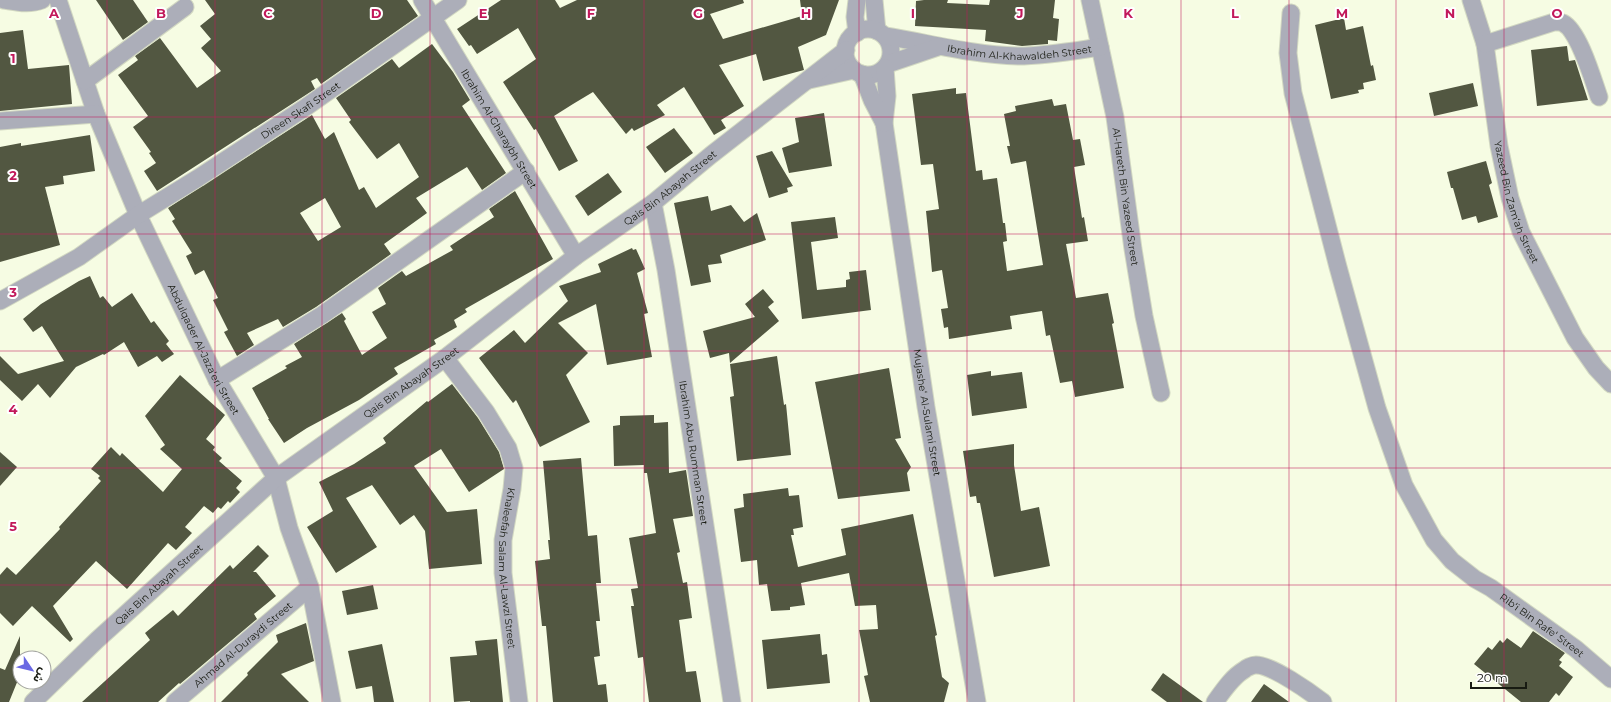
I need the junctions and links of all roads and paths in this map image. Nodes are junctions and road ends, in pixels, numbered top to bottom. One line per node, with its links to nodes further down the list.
1 (4, 0): 2 (street)
2 (42, 0)
3 (58, 0): 21 (street, Abdulqader Al-Jaza‘eri Street)
4 (422, 0): 12 (street, Ibrahim Al-Gharaybh Street)
5 (458, 0): 12 (street, Direen Skafi Street)
6 (857, 0): 13 (street)
7 (874, 0): 14 (street)
8 (1090, 0): 17 (street, Al-Hareth Bin Yazeed Street)
9 (1471, 0): 15 (street, Yazeed Bin Zam‘ah Street)
10 (186, 7): 21 (street)
11 (1291, 13): 38 (street, Rib‘i Bin Rafe‘ Street)
12 (433, 18): 27 (street, Ibrahim Al-Gharaybh Street); 29 (street, Direen Skafi Street)
13 (856, 33): 14 (street); 18 (street)
14 (881, 34): 16 (street, Ibrahim Al-Khawaldeh Street); 19 (street)
15 (1486, 44): 23 (street); 34 (street, Yazeed Bin Zam‘ah Street)
16 (938, 47): 17 (street, Ibrahim Al-Khawaldeh Street); 19 (street, Ibrahim Al-Khawaldeh Street)
17 (1100, 47): 35 (street, Al-Hareth Bin Yazeed Street)
18 (846, 50): 20 (street); 22 (street, Qais Bin Abayah Street)
19 (886, 66): 20 (street); 26 (street, Mujashe‘ Al-Sulami Street)
20 (858, 72): 22 (street, Qais Bin Abayah Street); 26 (street, Mujashe‘ Al-Sulami Street)
21 (85, 81): 24 (street, Abdulqader Al-Jaza‘eri Street)
22 (805, 81): 28 (street, Qais Bin Abayah Street)
23 (1599, 97)
24 (96, 114): 25 (street); 29 (street, Abdulqader Al-Jaza‘eri Street)
25 (0, 122)
26 (884, 123): 44 (street, Mujashe‘ Al-Sulami Street)
27 (526, 171): 30 (street, Ibrahim Al-Gharaybh Street); 33 (street)
28 (653, 203): 30 (street, Qais Bin Abayah Street); 43 (street, Ibrahim Abu Rumman Street)
29 (138, 215): 31 (street, Direen Skafi Street); 33 (street, Abdulqader Al-Jaza‘eri Street)
30 (576, 256): 32 (street, Qais Bin Abayah Street)
31 (0, 301)
32 (445, 358): 36 (street, Qais Bin Abayah Street); 42 (street, Khaleefah Salam Al-Lawzi Street)
33 (217, 380): 36 (street, Abdulqader Al-Jaza‘eri Street)
34 (1611, 384)
35 (1161, 393)
36 (276, 478): 37 (street, Abdulqader Al-Jaza‘eri Street); 39 (street, Qais Bin Abayah Street)
37 (310, 587): 40 (street, Ahmad Al-Duraydi Street); 41 (street, Abdulqader Al-Jaza‘eri Street)
38 (1611, 679)
39 (33, 702)
40 (175, 702)
41 (332, 702)
42 (519, 702)
43 (732, 702)
44 (977, 702)
45 (1215, 702): 46 (street)
46 (1323, 702)

